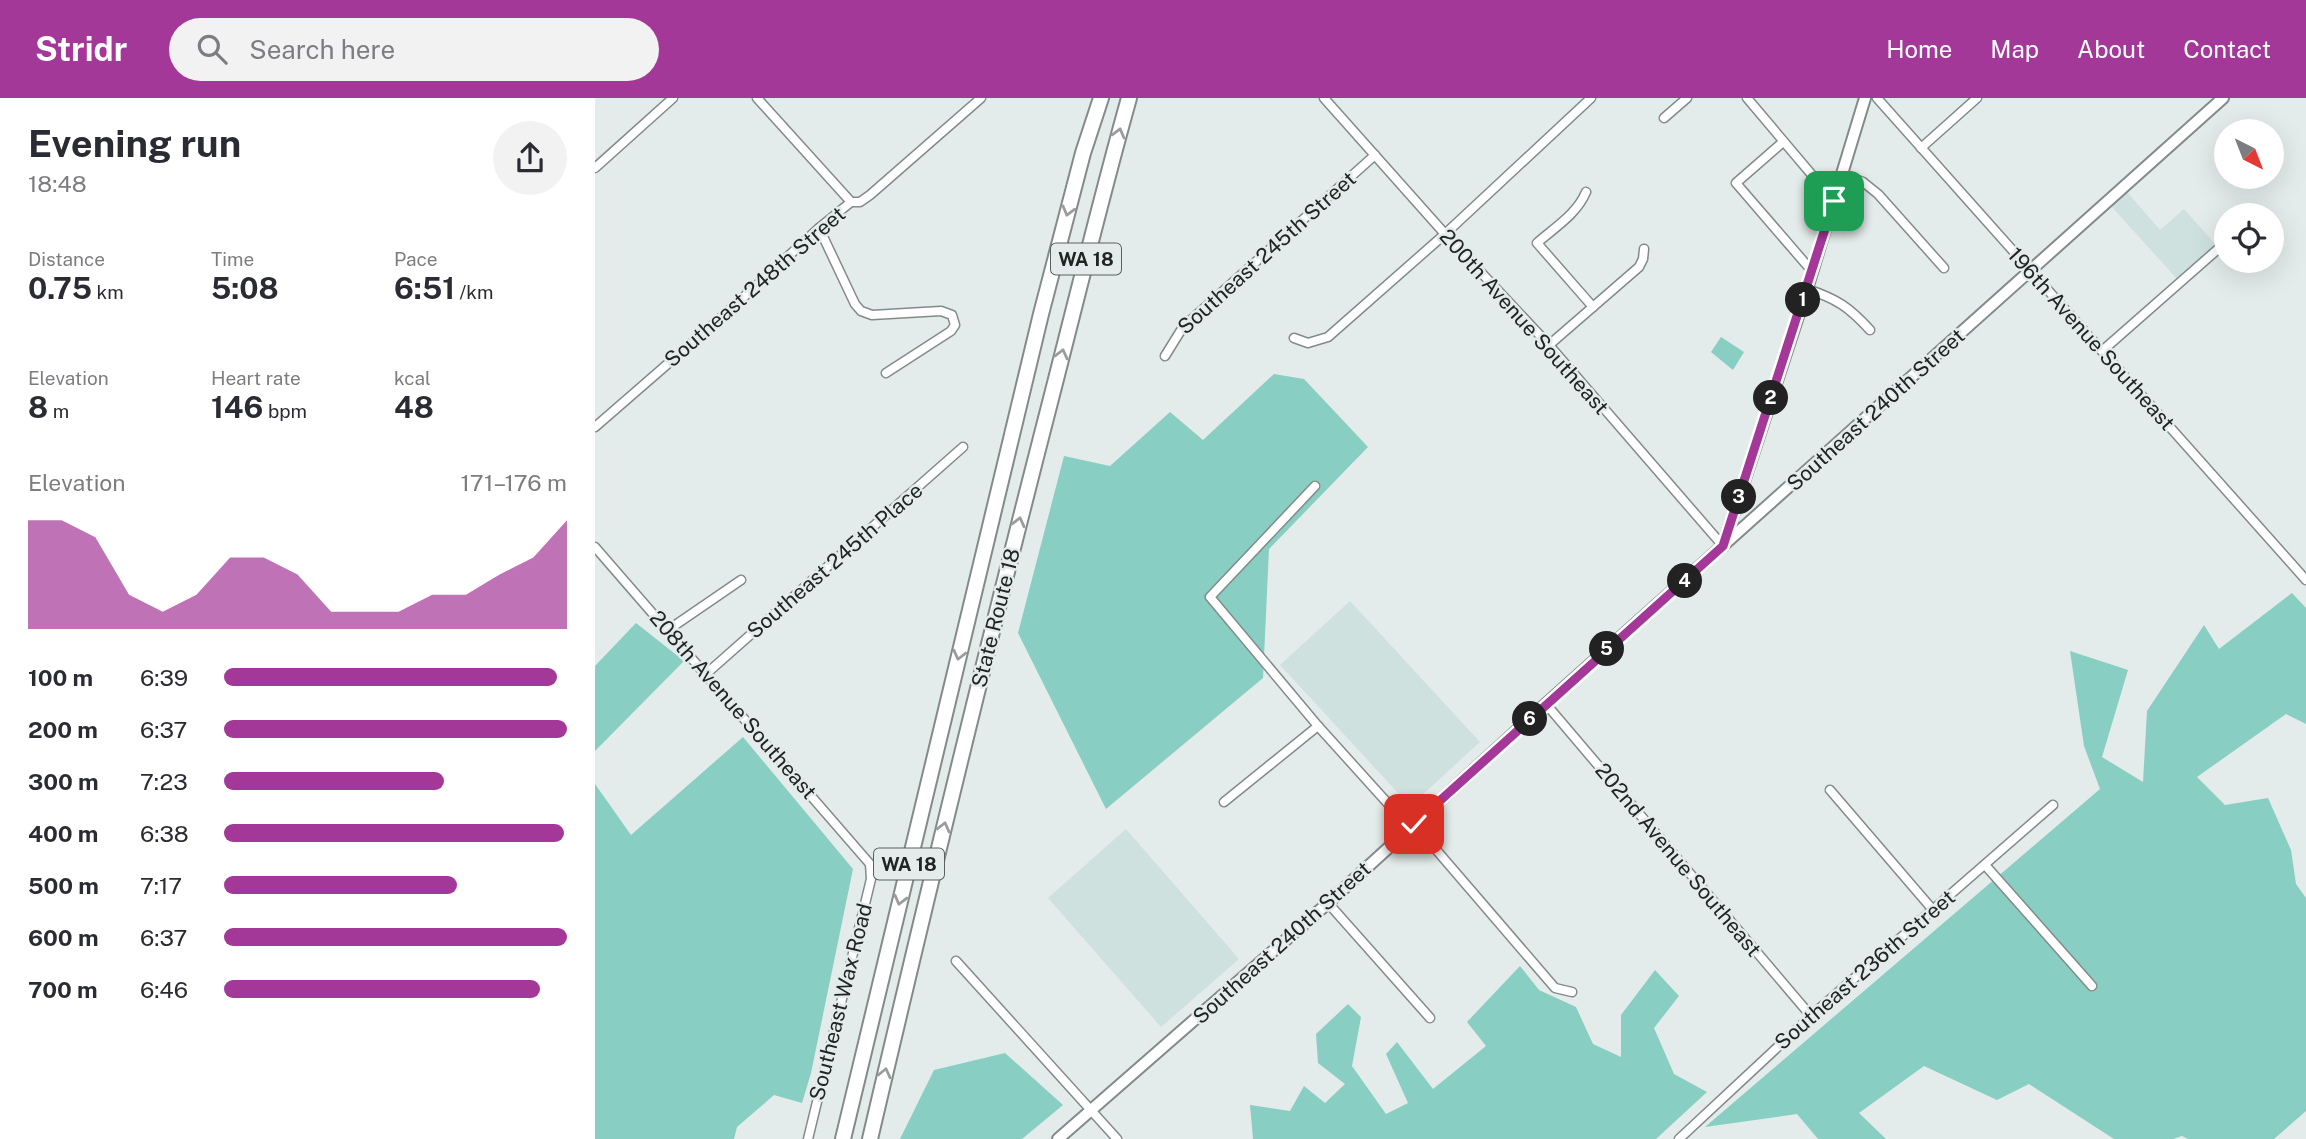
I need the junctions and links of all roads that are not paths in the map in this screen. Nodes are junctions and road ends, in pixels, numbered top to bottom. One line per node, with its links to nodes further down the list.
1 (673, 98): 18 (street)
2 (757, 98): 22 (street)
3 (981, 98): 22 (street, Southeast 248th Street)
4 (1101, 98): 64 (highway, State Route 18 / WA 18, one-way to 64)
5 (1129, 98): 65 (highway, State Route 18 / WA 18, one-way to 5)
6 (1325, 98): 17 (street, 200th Avenue Southeast)
7 (1591, 98): 24 (street)
8 (1687, 98): 14 (street)
9 (1747, 98): 15 (street)
10 (1865, 98): 19 (main road)
11 (1877, 98): 16 (street, 196th Avenue Southeast)
12 (1977, 98): 16 (street)
13 (2223, 98): 29 (main road, Southeast 240th Street)
14 (1664, 118)
15 (1783, 142): 21 (street); 28 (street)
16 (1921, 148): 29 (street, 196th Avenue Southeast)
17 (1375, 155): 24 (street, 200th Avenue Southeast); 36 (street, Southeast 245th Street)
18 (595, 168)
19 (1843, 174): 21 (main road); 27 (street)
20 (1585, 192): 31 (street)
21 (1834, 201): 28 (main road)
22 (852, 202): 23 (street, Southeast 248th Street)
23 (819, 228): 37 (street); 38 (street, Southeast 248th Street)
24 (1445, 234): 33 (street); 34 (street, 200th Avenue Southeast)
25 (1644, 249): 31 (street)
26 (2214, 253): 35 (street)
27 (1944, 268)
28 (1811, 270): 30 (main road)
29 (2031, 272): 35 (street, 196th Avenue Southeast); 41 (main road, Southeast 240th Street)
30 (1807, 289): 32 (street); 41 (main road)
31 (1593, 307): 34 (street)
32 (1870, 330)
33 (1294, 338)
34 (1549, 345): 41 (street, 200th Avenue Southeast)
35 (2102, 351): 44 (street, 196th Avenue Southeast)
36 (1165, 356)
37 (886, 373)
38 (595, 427)
39 (963, 447): 46 (street, Southeast 245th Place)
40 (1315, 486): 48 (street)
41 (1723, 546): 47 (main road, Southeast 240th Street)
42 (595, 547): 45 (street, 208th Avenue Southeast)
43 (741, 580): 45 (street)
44 (2306, 580)
45 (668, 630): 46 (street, 208th Avenue Southeast)
46 (706, 674): 53 (street, 208th Avenue Southeast)
47 (1546, 704): 52 (main road, Southeast 240th Street); 60 (street, 202nd Avenue Southeast)
48 (1318, 726): 50 (street); 52 (street)
49 (1830, 790): 56 (street)
50 (1224, 802)
51 (2053, 805): 54 (street, Southeast 236th Street)
52 (1412, 826): 55 (main road, Southeast 240th Street); 59 (street)
53 (870, 864): 63 (street, Southeast Wax Road)
54 (1985, 865): 56 (street, Southeast 236th Street); 58 (street)
55 (1328, 903): 61 (street); 62 (main road, Southeast 240th Street)
56 (1933, 910): 60 (street, Southeast 236th Street)
57 (956, 961): 62 (street)
58 (2092, 986)
59 (1572, 992)
60 (1811, 1016): 68 (street, Southeast 236th Street)
61 (1430, 1018)
62 (1091, 1110): 66 (main road, Southeast 240th Street); 67 (street)
63 (808, 1139)
64 (843, 1139)
65 (870, 1139)
66 (1058, 1139)
67 (1117, 1139)
68 (1679, 1139)

